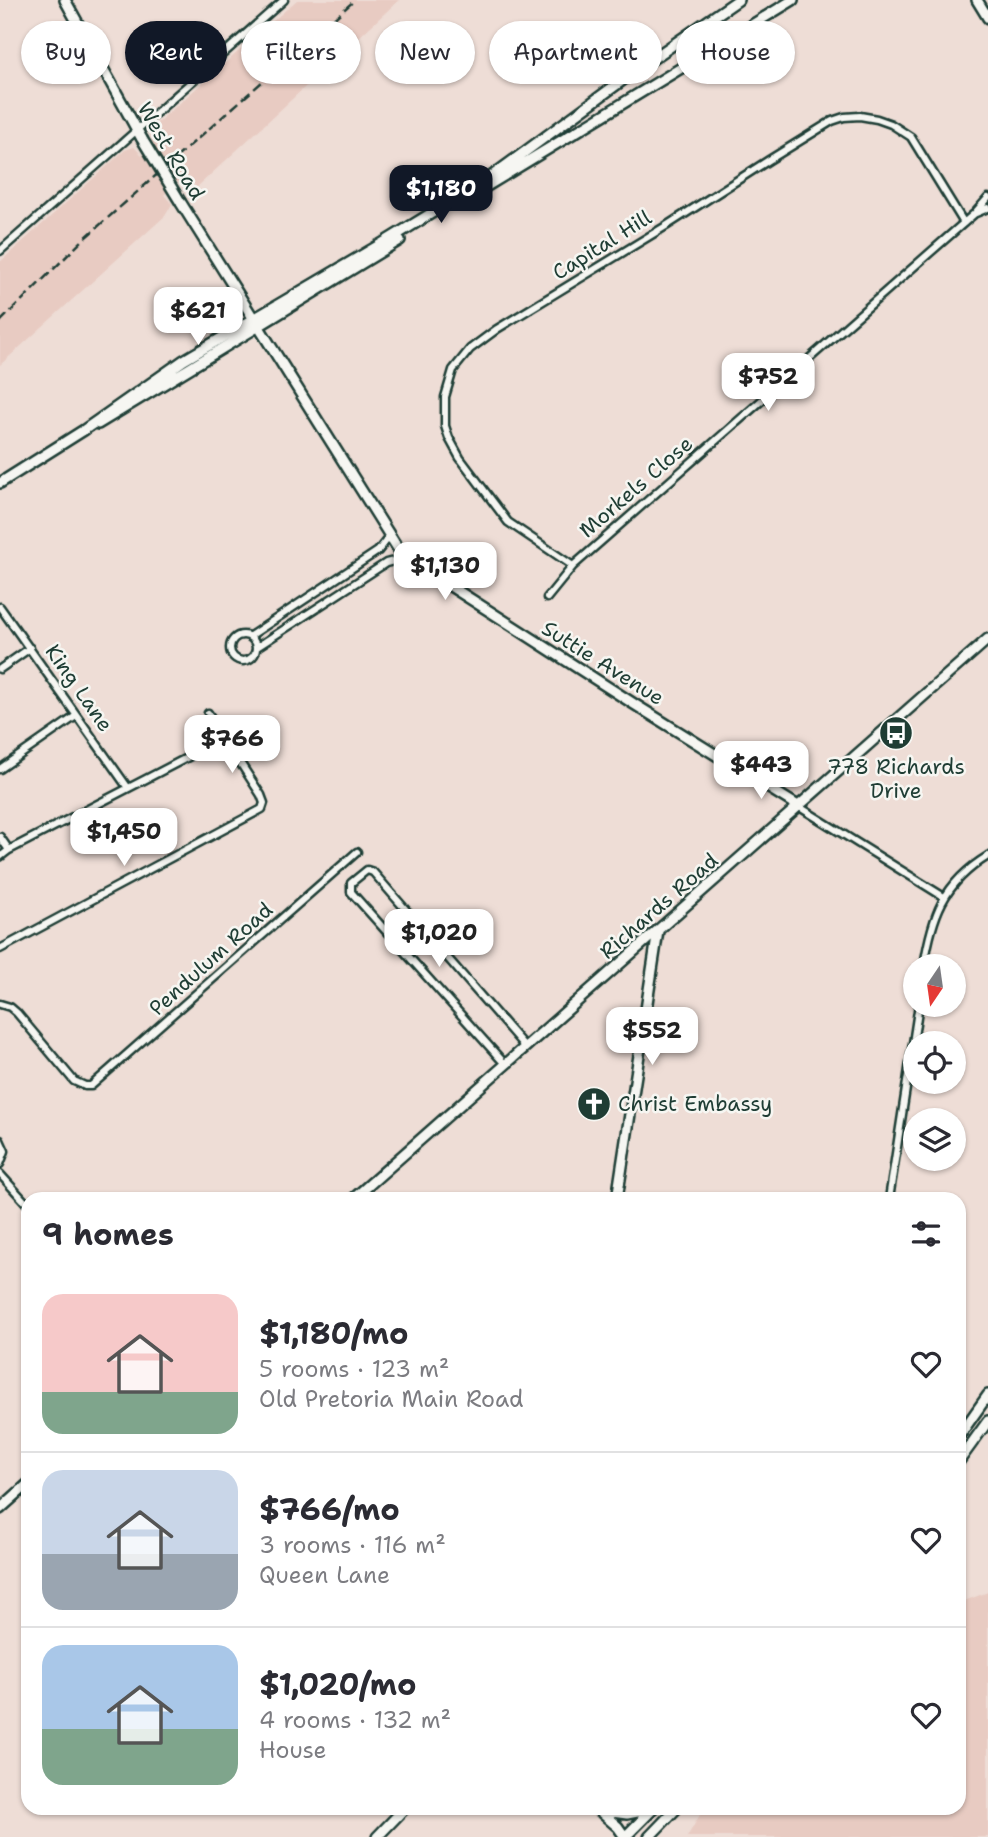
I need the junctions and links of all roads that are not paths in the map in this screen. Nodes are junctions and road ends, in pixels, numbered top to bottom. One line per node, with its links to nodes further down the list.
1 (65, 0): 7 (street, West Road)
2 (284, 0): 7 (street)
3 (738, 0): 13 (street)
4 (793, 0): 14 (street)
5 (977, 0): 6 (street)
6 (988, 18)
7 (139, 135): 12 (street); 13 (street, West Road, bridge)
8 (988, 198): 10 (street, Morkels Close)
9 (988, 208): 10 (street, Morkels Close)
10 (974, 214): 11 (street, Morkels Close)
11 (964, 223): 19 (street, Morkels Close); 19 (street, Capital Hill)
12 (0, 251)
13 (254, 317): 14 (street, West Road); 15 (street)
14 (258, 327): 15 (street); 17 (street, Suttie Avenue)
15 (84, 430): 16 (street)
16 (0, 483)
17 (389, 537): 18 (street, Suttie Avenue); 20 (street)
18 (405, 558): 21 (street); 34 (street, Suttie Avenue)
19 (573, 566): 22 (street, Morkels Close)
20 (331, 582): 21 (street); 24 (street)
21 (339, 593): 26 (street)
22 (547, 598)
23 (0, 607): 27 (street, King Lane)
24 (250, 636): 26 (street); 26 (street)
25 (988, 639): 34 (street, Richards Road)
26 (257, 647)
27 (30, 648): 28 (street); 30 (street, King Lane)
28 (0, 669)
29 (208, 713): 31 (street)
30 (76, 716): 32 (street); 33 (street, King Lane)
31 (225, 738): 33 (street); 42 (street)
32 (0, 769)
33 (128, 788): 36 (street)
34 (799, 806): 40 (street, Suttie Avenue); 41 (street, Richards Road)
35 (0, 837): 36 (street)
36 (9, 849): 39 (street)
37 (357, 852): 44 (street, Pendulum Road)
38 (988, 856): 40 (street)
39 (0, 857)
40 (944, 897): 43 (street)
41 (658, 930): 46 (street, Richards Road); 52 (street)
42 (0, 949)
43 (926, 954)
44 (2, 1004)
45 (917, 1017): 53 (street)
46 (525, 1047): 47 (street, Richards Road); 47 (street)
47 (505, 1064): 51 (street, Richards Road)
48 (0, 1140): 49 (street)
49 (0, 1164)
50 (0, 1174): 54 (street)
51 (361, 1192)
52 (618, 1192)
53 (891, 1192)
54 (21, 1197)
55 (988, 1395): 57 (street)
56 (988, 1421): 58 (street)
57 (966, 1426)
58 (966, 1451)
59 (21, 1490): 60 (street)
60 (0, 1509)
61 (398, 1815): 65 (street)
62 (604, 1815): 66 (street)
63 (646, 1815): 66 (street)
64 (670, 1815): 67 (street)
65 (376, 1837)
66 (625, 1837)
67 (649, 1837)

